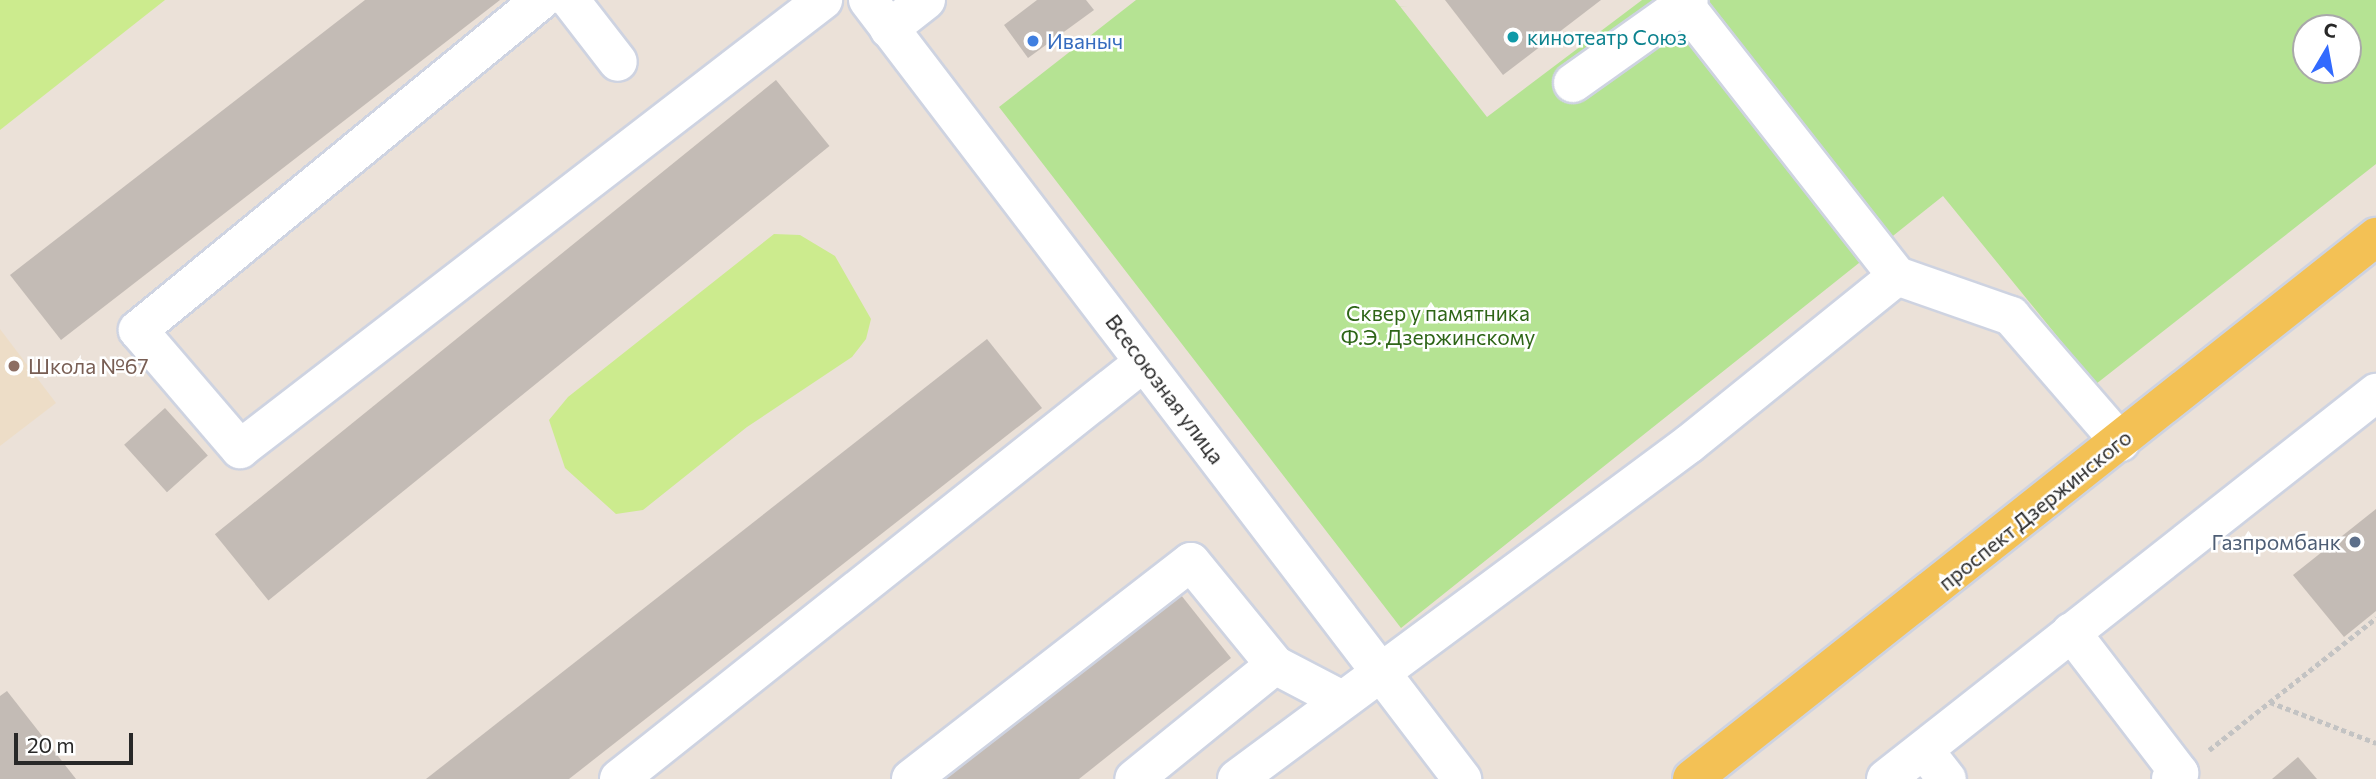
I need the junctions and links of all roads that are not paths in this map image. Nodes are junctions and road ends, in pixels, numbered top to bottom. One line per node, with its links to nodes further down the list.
1 (541, 0): 3 (street)
2 (570, 0): 7 (street)
3 (823, 0)
4 (926, 0): 6 (street)
5 (1686, 2): 8 (street); 10 (street)
6 (878, 14): 11 (street, Всесоюзная улица)
7 (618, 62)
8 (1573, 83)
9 (2376, 237): 13 (main road, проспект Дзержинского)
10 (1897, 276): 13 (street); 16 (street)
11 (1144, 362): 16 (street, Всесоюзная улица); 20 (street)
12 (2376, 393): 14 (street)
13 (2120, 442): 25 (main road, проспект Дзержинского)
14 (2071, 632): 18 (street); 19 (street)
15 (1275, 665): 17 (street); 21 (street); 22 (street)
16 (1379, 670): 17 (street); 24 (street, Всесоюзная улица)
17 (1340, 699): 23 (street)
18 (1924, 750): 26 (street); 27 (street)
19 (2175, 776)
20 (619, 779)
21 (911, 779)
22 (1134, 779)
23 (1237, 779)
24 (1462, 779)
25 (1692, 779)
26 (1886, 779)
27 (1947, 779)

